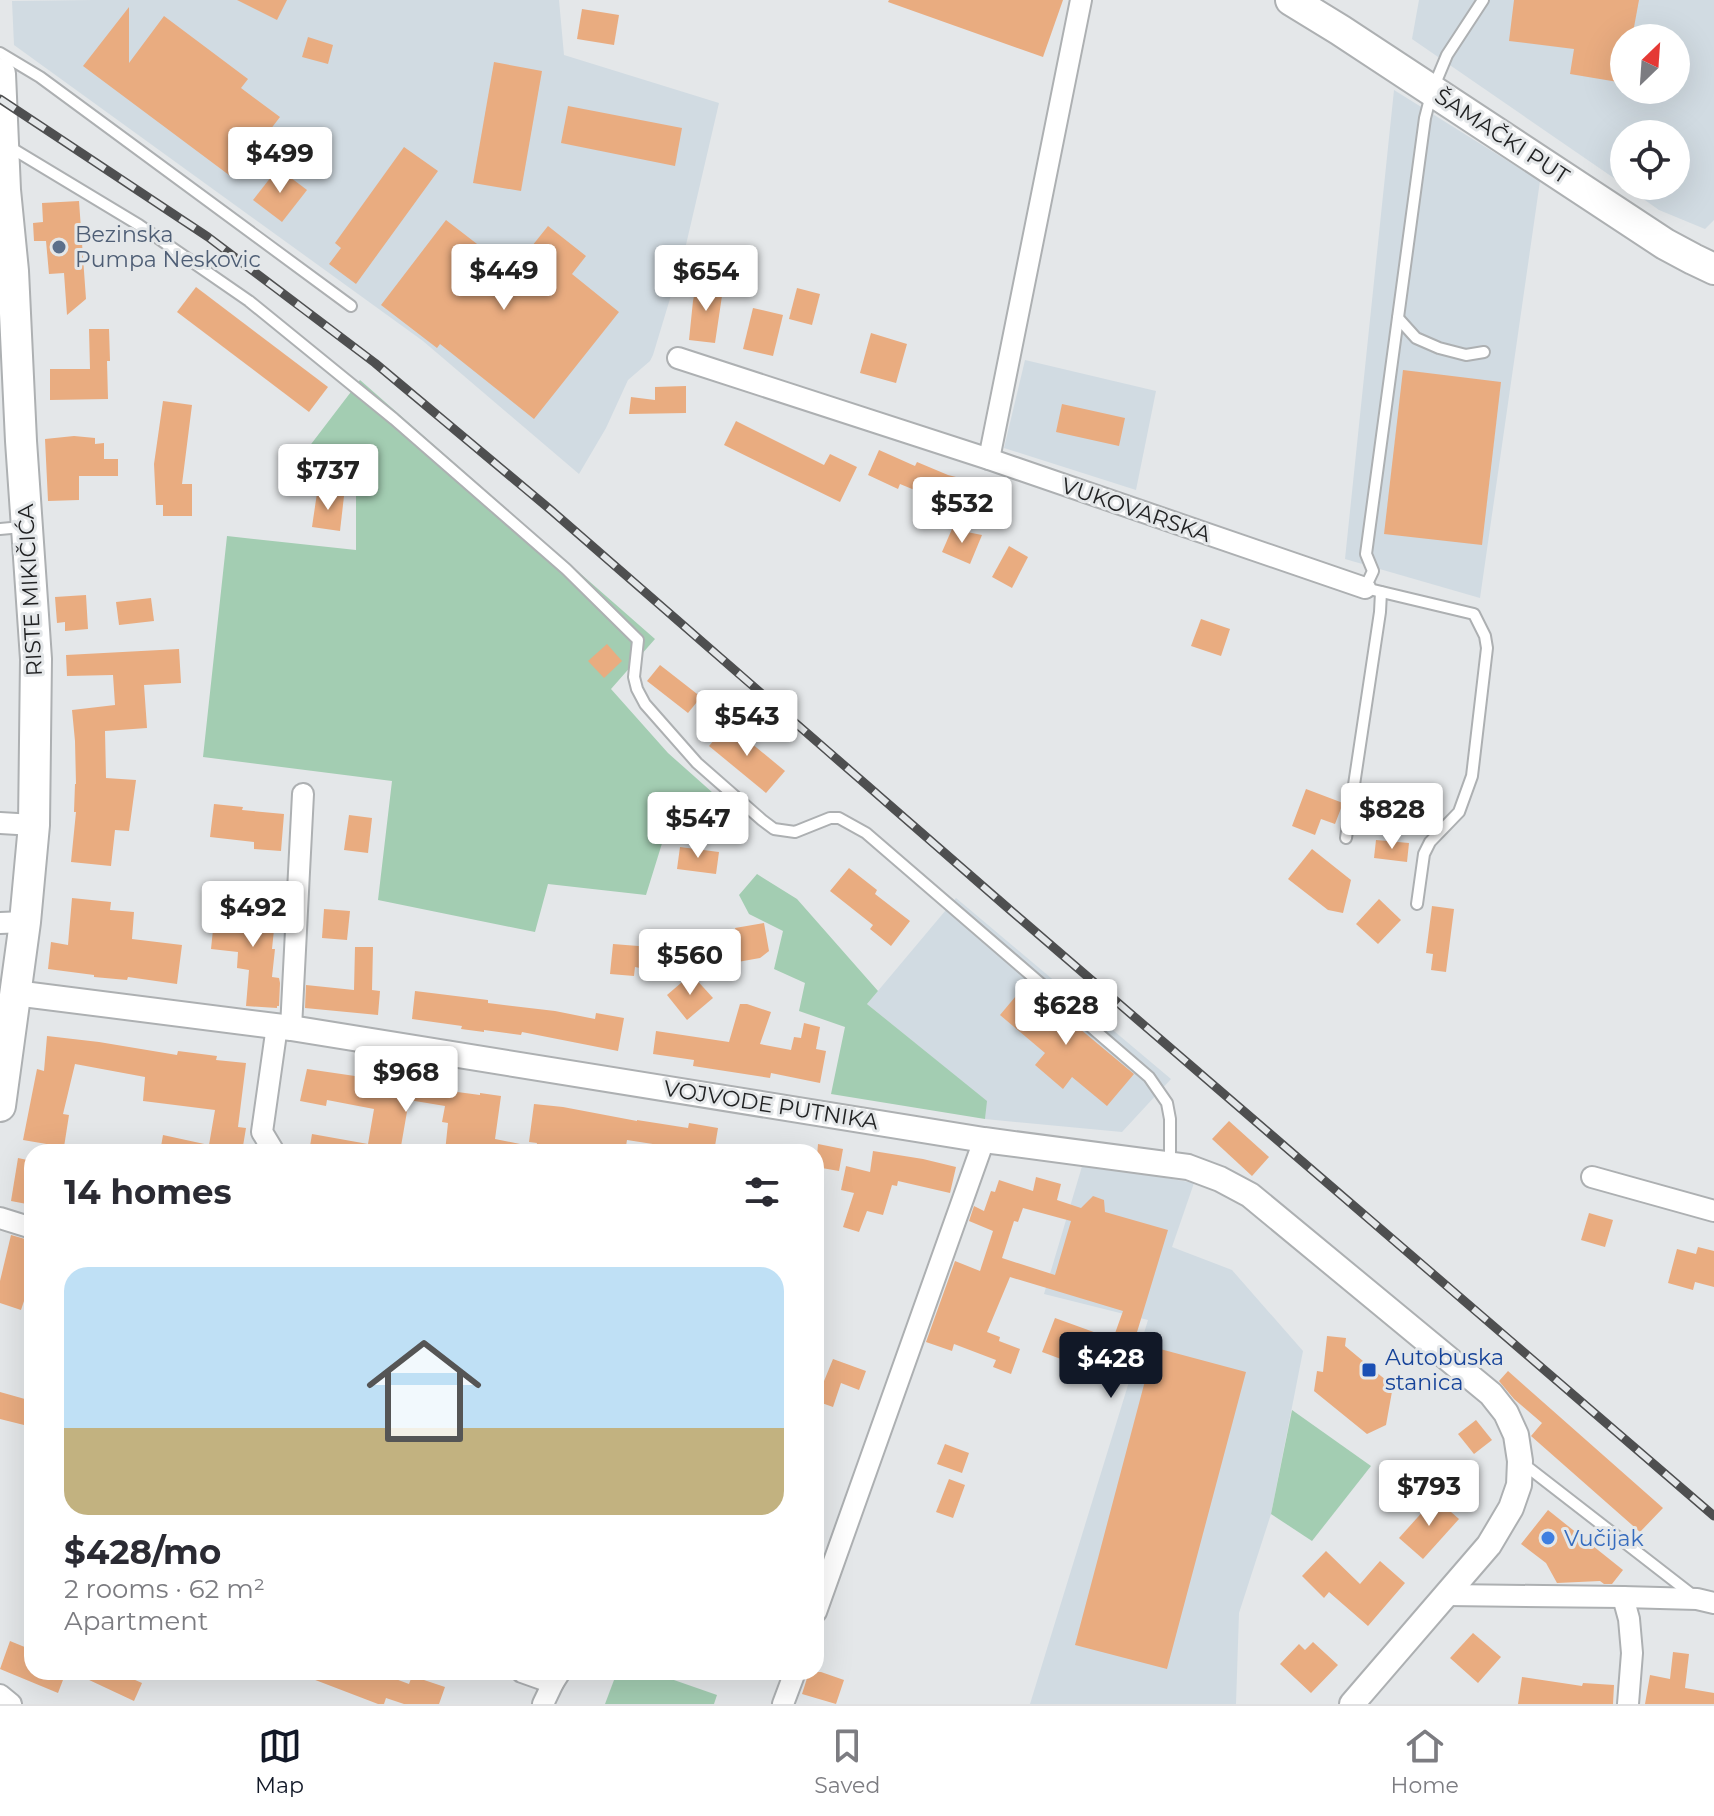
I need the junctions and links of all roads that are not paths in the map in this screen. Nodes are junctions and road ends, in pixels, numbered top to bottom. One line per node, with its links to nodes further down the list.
1 (1081, 0): 14 (street)
2 (1291, 0): 6 (main road, ŠAMAČKI PUT)
3 (1483, 0): 6 (lane)
4 (0, 53): 10 (lane)
5 (0, 74): 7 (main road, RISTE MIKIČIĆA)
6 (1432, 91): 9 (main road, ŠAMAČKI PUT); 11 (lane)
7 (3, 143): 8 (main road, RISTE MIKIČIĆA); 28 (lane)
8 (2, 190): 15 (main road, RISTE MIKIČIĆA)
9 (1714, 269)
10 (351, 306)
11 (1398, 318): 12 (lane); 16 (lane)
12 (1484, 352)
13 (678, 358): 14 (street, VUKOVARSKA)
14 (989, 459): 16 (street, VUKOVARSKA)
15 (14, 528): 19 (main road, RISTE MIKIČIĆA)
16 (1373, 590): 20 (lane); 21 (lane)
17 (303, 794): 24 (street)
18 (0, 823): 19 (street)
19 (34, 825): 22 (main road, RISTE MIKIČIĆA)
20 (1346, 838)
21 (1417, 904)
22 (12, 922): 23 (main road, RISTE MIKIČIĆA)
23 (15, 993): 24 (street, VOJVODE PUTNIKA); 25 (main road, RISTE MIKIČIĆA)
24 (284, 1027): 26 (street, VOJVODE PUTNIKA); 27 (street)
25 (0, 1106)
26 (984, 1140): 28 (street, VOJVODE PUTNIKA); 34 (street)
27 (269, 1144)
28 (1170, 1165): 33 (street, VOJVODE PUTNIKA)
29 (1592, 1177): 30 (street)
30 (1714, 1211)
31 (0, 1218): 32 (street)
32 (24, 1226)
33 (1520, 1461): 35 (street); 37 (lane)
34 (824, 1590)
35 (1447, 1595): 36 (street); 44 (street)
36 (1623, 1597): 37 (street); 45 (street)
37 (1706, 1601)
38 (555, 1680): 42 (street)
39 (792, 1680): 43 (street)
40 (0, 1695): 41 (street)
41 (11, 1704)
42 (543, 1704)
43 (783, 1704)
44 (1352, 1704)
45 (1628, 1704)

